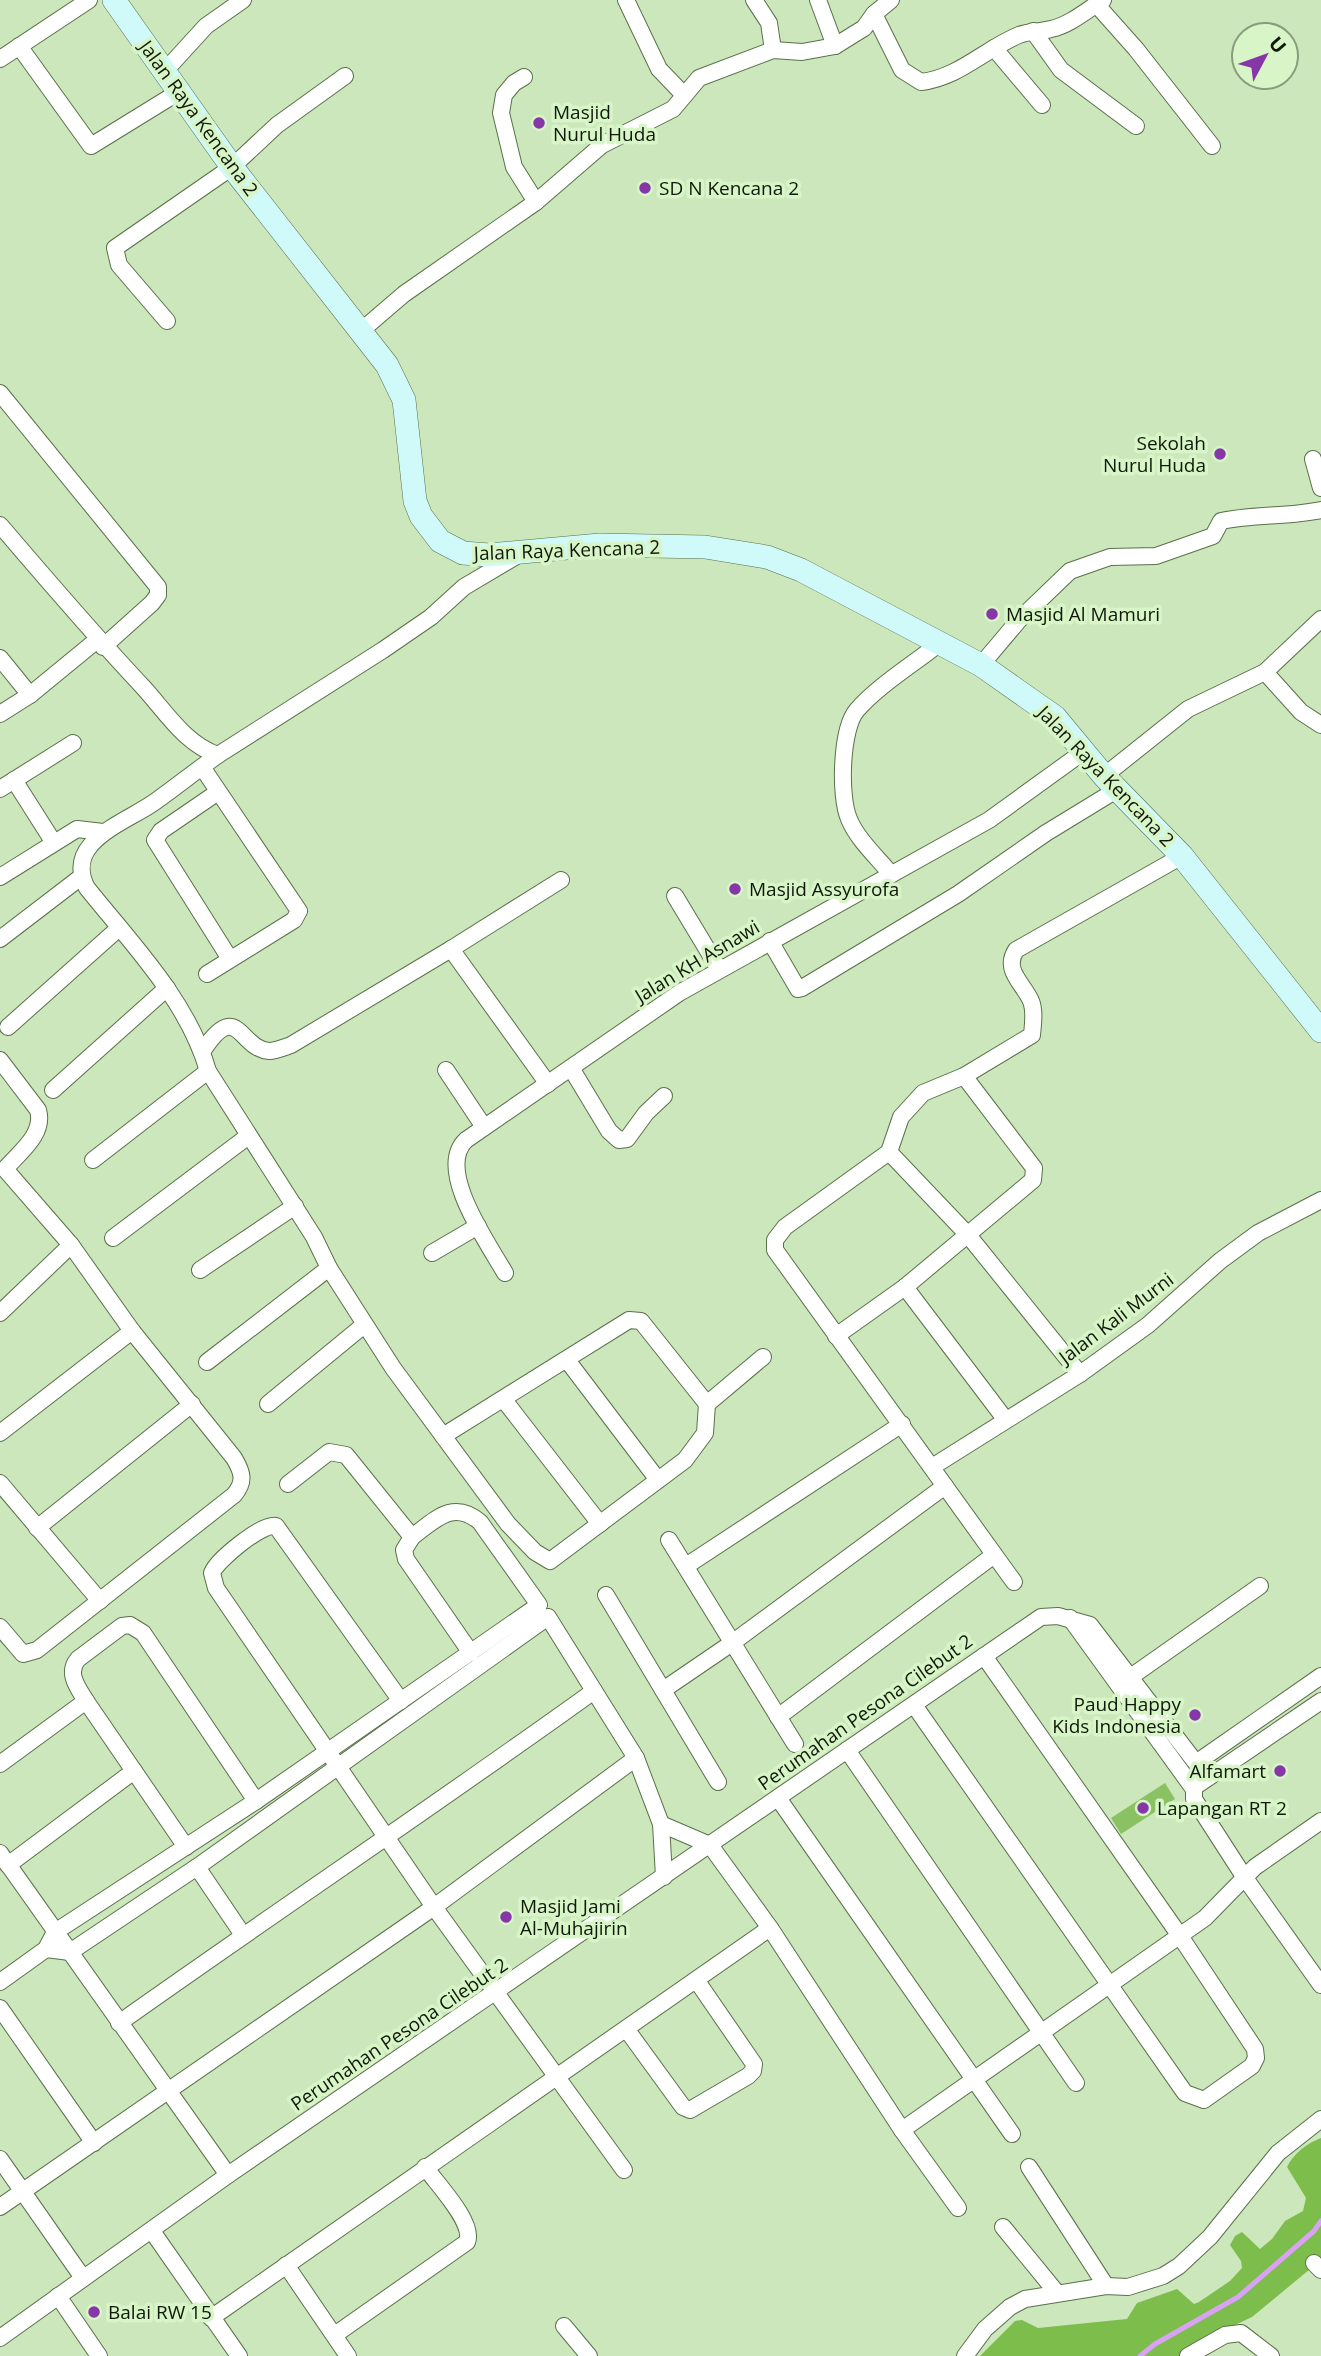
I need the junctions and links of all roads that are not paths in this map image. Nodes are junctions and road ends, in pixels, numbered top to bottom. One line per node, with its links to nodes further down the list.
1 (89, 0): 11 (street)
2 (114, 0): 16 (street, Jalan Raya Kencana 2)
3 (243, 0): 16 (street)
4 (626, 0): 20 (street)
5 (754, 0): 14 (street)
6 (818, 0): 12 (street)
7 (891, 0): 9 (street)
8 (1100, 2): 10 (street); 23 (street)
9 (874, 14): 12 (street); 13 (street)
10 (1033, 31): 13 (street); 22 (street)
11 (19, 46): 15 (street); 19 (street)
12 (835, 46): 14 (street)
13 (994, 47): 21 (street)
14 (773, 50): 20 (street)
15 (0, 60)
16 (164, 72): 19 (street, Jalan Raya Kencana 2)
17 (345, 76): 24 (street)
18 (524, 77): 25 (street)
19 (177, 93): 24 (street, Jalan Raya Kencana 2)
20 (684, 95): 25 (street)
21 (1042, 105)
22 (1136, 126)
23 (1212, 146)
24 (232, 167): 26 (street); 27 (street, Jalan Raya Kencana 2)
25 (536, 202): 27 (street)
26 (167, 321)
27 (362, 330): 33 (street, Jalan Raya Kencana 2)
28 (0, 393): 36 (street)
29 (1313, 459): 30 (street)
30 (1321, 488)
31 (1321, 510): 38 (street)
32 (0, 524): 36 (street)
33 (520, 554): 35 (street, Jalan Raya Kencana 2); 45 (street)
34 (1321, 619): 39 (street)
35 (941, 642): 38 (street, Jalan Raya Kencana 2); 54 (street)
36 (100, 644): 40 (street); 45 (street)
37 (0, 658): 40 (street)
38 (981, 666): 44 (street, Jalan Raya Kencana 2)
39 (1265, 672): 42 (street); 48 (street)
40 (30, 695): 41 (street)
41 (0, 714)
42 (1321, 724)
43 (73, 743): 47 (street)
44 (1083, 752): 48 (street, Jalan Raya Kencana 2); 54 (street, Jalan KH Asnawi)
45 (218, 755): 46 (street)
46 (202, 767): 50 (street); 51 (street)
47 (14, 780): 49 (street); 52 (street)
48 (1111, 783): 53 (street, Jalan Raya Kencana 2); 61 (street)
49 (0, 789)
50 (218, 792): 63 (street); 63 (street)
51 (103, 832): 52 (street); 56 (street)
52 (54, 843): 55 (street)
53 (1182, 856): 68 (street, Jalan Raya Kencana 2); 74 (street)
54 (891, 874): 61 (street, Jalan KH Asnawi)
55 (0, 877)
56 (81, 877): 59 (street); 60 (street)
57 (561, 880): 62 (street)
58 (675, 896): 64 (street)
59 (120, 928): 66 (street); 67 (street)
60 (0, 939)
61 (770, 941): 64 (street, Jalan KH Asnawi)
62 (451, 949): 69 (street); 75 (street)
63 (230, 959): 65 (street)
64 (719, 968): 71 (street, Jalan KH Asnawi)
65 (207, 974)
66 (167, 988): 69 (street); 76 (street)
67 (8, 1027)
68 (1321, 1031)
69 (202, 1052): 73 (street)
70 (0, 1060): 82 (street)
71 (571, 1068): 75 (street, Jalan KH Asnawi); 77 (street)
72 (446, 1070): 78 (street)
73 (208, 1071): 79 (street); 81 (street)
74 (964, 1076): 80 (street); 86 (street)
75 (548, 1084): 78 (street, Jalan KH Asnawi)
76 (53, 1090)
77 (664, 1096)
78 (484, 1127): 85 (street, Jalan KH Asnawi)
79 (247, 1137): 84 (street); 87 (street)
80 (888, 1152): 86 (street); 97 (street)
81 (93, 1160)
82 (3, 1171): 88 (street)
83 (1321, 1200): 101 (street, Jalan Kali Murni)
84 (295, 1206): 90 (street); 91 (street)
85 (478, 1226): 89 (street); 92 (street, Jalan KH Asnawi)
86 (968, 1235): 93 (street); 101 (street)
87 (113, 1238)
88 (71, 1245): 94 (street); 96 (street)
89 (432, 1253)
90 (329, 1268): 95 (street); 100 (street)
91 (200, 1270)
92 (505, 1273)
93 (905, 1287): 97 (street); 106 (street)
94 (0, 1313)
95 (364, 1325): 104 (street); 109 (street)
96 (132, 1331): 103 (street); 108 (street)
97 (836, 1336): 107 (street)
98 (762, 1357): 105 (street)
99 (567, 1360): 102 (street); 105 (street); 111 (street)
100 (207, 1362)
101 (1080, 1374): 106 (street, Jalan Kali Murni)
102 (504, 1400): 109 (street); 115 (street)
103 (192, 1404): 116 (street); 124 (street)
104 (268, 1404)
105 (708, 1405): 111 (street)
106 (1005, 1419): 110 (street, Jalan Kali Murni)
107 (902, 1424): 110 (street); 120 (street)
108 (0, 1433)
109 (443, 1436): 115 (street)
110 (932, 1467): 114 (street)
111 (658, 1480): 115 (street)
112 (0, 1483): 116 (street)
113 (288, 1484): 117 (street)
114 (945, 1486): 119 (street); 127 (street)
115 (600, 1524)
116 (37, 1528): 124 (street)
117 (412, 1537): 128 (street); 128 (street)
118 (669, 1540): 120 (street)
119 (994, 1555): 121 (street); 138 (street)
120 (686, 1566): 127 (street)
121 (1014, 1582)
122 (1260, 1586): 130 (street)
123 (606, 1595): 132 (street)
124 (100, 1601): 126 (street)
125 (1070, 1618): 129 (street, Perumahan Pesona Cilebut 2); 130 (street); 148 (street)
126 (0, 1627)
127 (732, 1643): 132 (street); 138 (street)
128 (471, 1653): 135 (street)
129 (984, 1656): 137 (street, Perumahan Pesona Cilebut 2); 164 (street)
130 (1132, 1676): 143 (street)
131 (1321, 1676): 143 (street)
132 (663, 1690): 147 (street)
133 (594, 1691): 142 (street); 145 (street); 153 (street)
134 (86, 1701): 144 (street); 146 (street); 150 (street)
135 (401, 1701): 141 (street); 141 (street)
136 (1321, 1701): 148 (street)
137 (914, 1704): 140 (street, Perumahan Pesona Cilebut 2); 169 (street)
138 (778, 1717): 139 (street)
139 (795, 1744)
140 (847, 1750): 149 (street, Perumahan Pesona Cilebut 2); 175 (street)
141 (327, 1753): 145 (street); 150 (street)
142 (636, 1758): 151 (street); 160 (street)
143 (1196, 1763): 148 (street)
144 (0, 1764)
145 (338, 1767): 153 (street); 157 (street)
146 (134, 1771): 155 (street); 156 (street)
147 (718, 1782)
148 (1193, 1788): 159 (street)
149 (778, 1798): 154 (street, Perumahan Pesona Cilebut 2); 177 (street)
150 (256, 1801): 155 (street)
151 (661, 1824): 154 (street); 158 (street)
152 (1318, 1829): 159 (street)
153 (387, 1839): 160 (street); 163 (street)
154 (710, 1844): 158 (street, Perumahan Pesona Cilebut 2); 161 (street)
155 (186, 1847): 162 (street)
156 (4, 1859): 162 (street)
157 (197, 1867): 163 (street); 166 (street)
158 (664, 1877): 171 (street, Perumahan Pesona Cilebut 2)
159 (1245, 1878): 164 (street); 170 (street)
160 (434, 1907): 171 (street); 179 (street)
161 (770, 1928): 167 (street); 181 (street)
162 (55, 1932): 165 (street); 166 (street)
163 (243, 1935): 173 (street)
164 (1180, 1936): 169 (street); 169 (street)
165 (46, 1949): 166 (street); 168 (street)
166 (70, 1952): 173 (street)
167 (697, 1981): 174 (street); 174 (street)
168 (0, 1982)
169 (1107, 1984): 175 (street)
170 (1321, 1985)
171 (495, 1994): 176 (street); 188 (street, Perumahan Pesona Cilebut 2)
172 (0, 2008): 183 (street)
173 (120, 2024): 179 (street)
174 (627, 2030): 176 (street)
175 (1039, 2031): 177 (street); 178 (street)
176 (555, 2077): 186 (street); 187 (street)
177 (971, 2080): 181 (street); 182 (street)
178 (1076, 2083)
179 (168, 2092): 183 (street); 188 (street)
180 (1318, 2121): 196 (street)
181 (902, 2130): 191 (street)
182 (1012, 2134)
183 (94, 2143): 189 (street)
184 (0, 2159): 189 (street)
185 (1029, 2167): 196 (street)
186 (425, 2168): 194 (street); 201 (street)
187 (624, 2170)
188 (228, 2175): 193 (street, Perumahan Pesona Cilebut 2)
189 (22, 2191): 190 (street); 195 (street)
190 (0, 2207)
191 (958, 2208)
192 (1003, 2227): 197 (street)
193 (152, 2231): 195 (street, Perumahan Pesona Cilebut 2); 199 (street)
194 (286, 2265): 199 (street); 201 (street)
195 (83, 2278): 198 (street, Perumahan Pesona Cilebut 2)
196 (1106, 2286): 197 (street)
197 (1057, 2293): 207 (street)
198 (58, 2296): 202 (street, Perumahan Pesona Cilebut 2); 203 (street)
199 (212, 2318): 204 (street)
200 (564, 2326): 206 (street)
201 (336, 2334): 205 (street)
202 (0, 2338)
203 (99, 2356)
204 (239, 2356)
205 (348, 2356)
206 (589, 2356)
207 (965, 2356)
208 (1188, 2356): 209 (street)
209 (1271, 2356)

